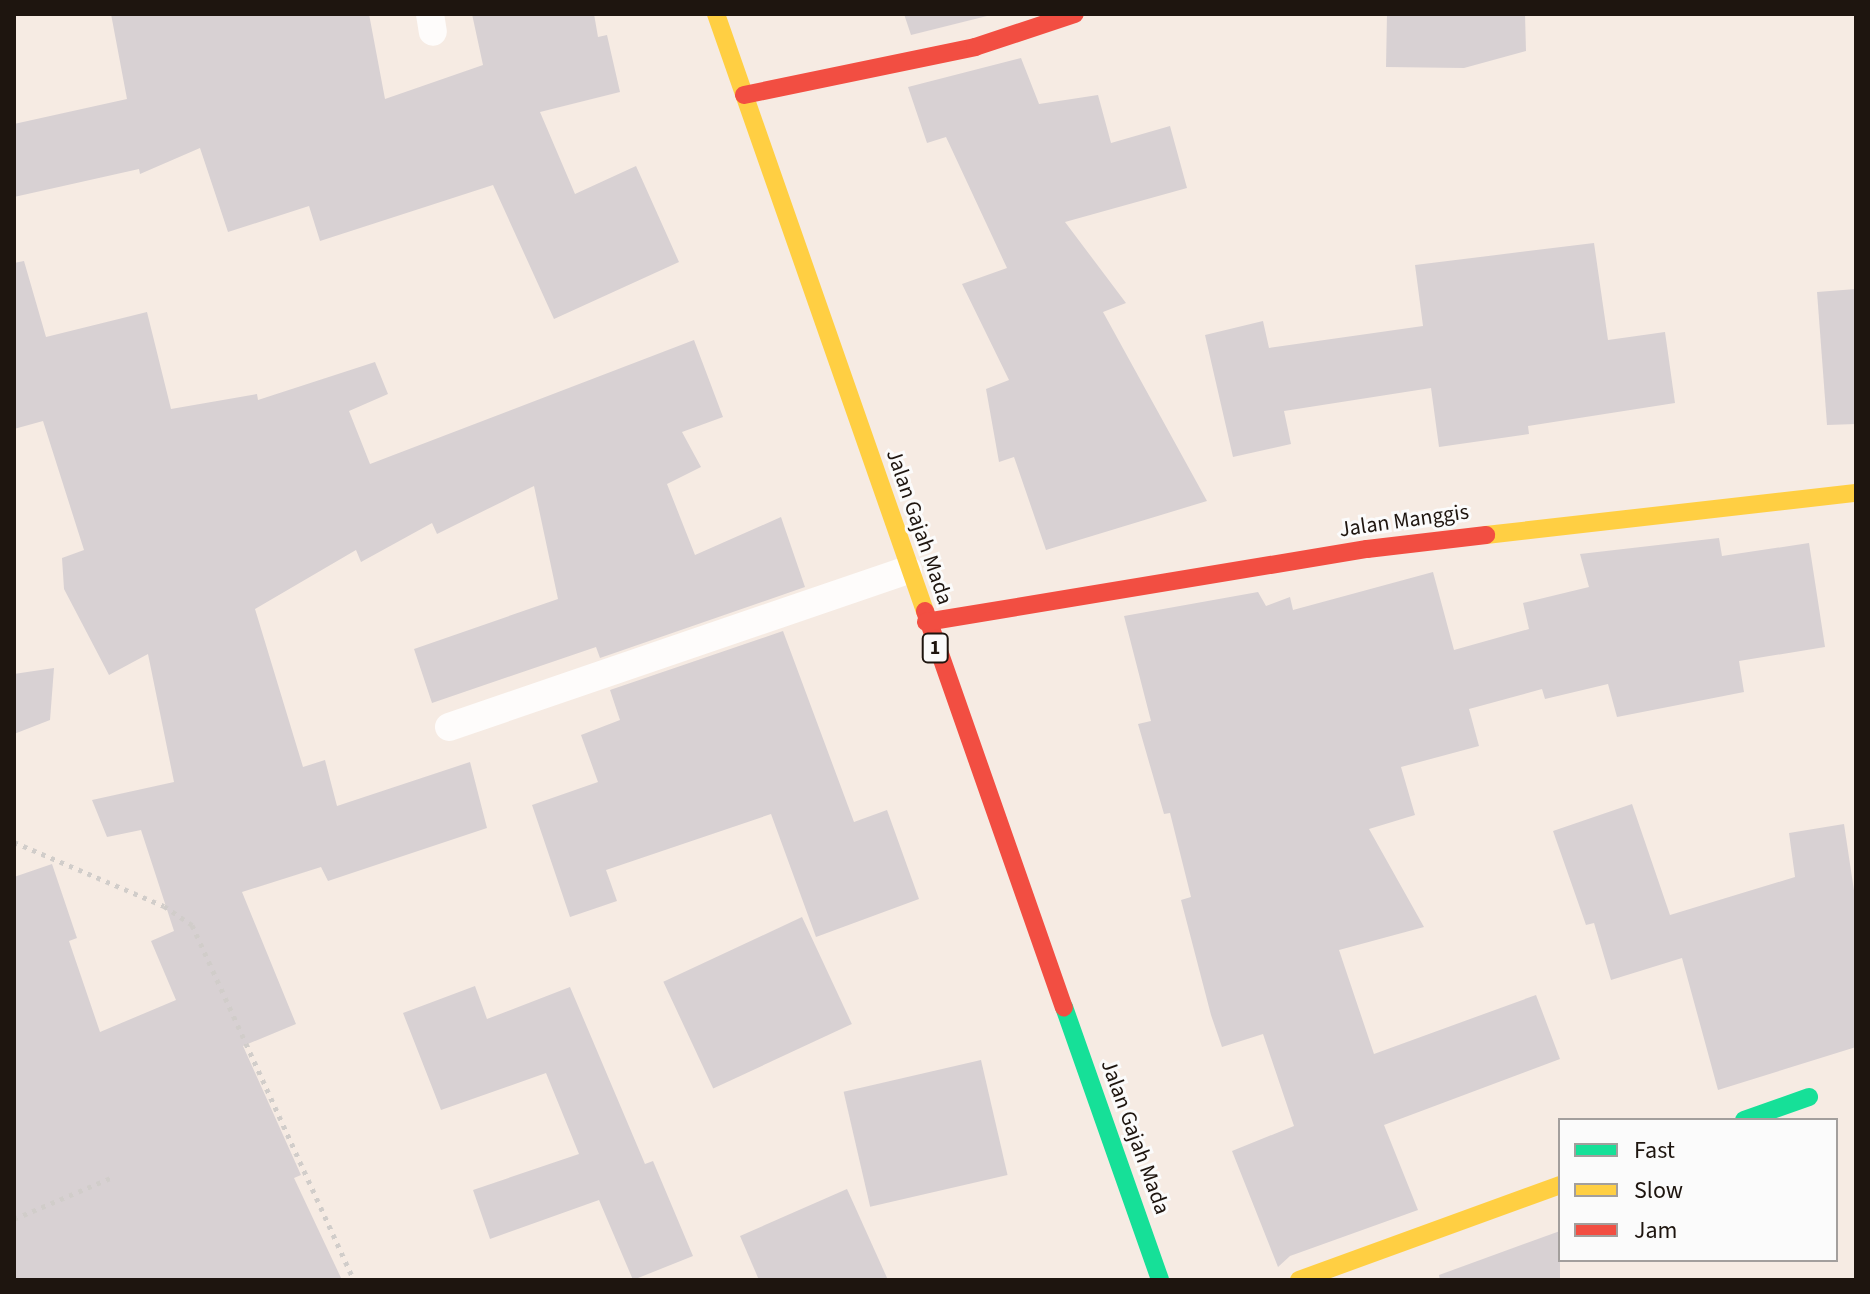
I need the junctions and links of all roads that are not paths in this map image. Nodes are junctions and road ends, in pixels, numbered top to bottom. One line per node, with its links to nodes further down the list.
1 (716, 14): 3 (main road, Jalan Gajah Mada / 1)
2 (1075, 14): 3 (main road)
3 (744, 95): 5 (main road, Jalan Gajah Mada / 1)
4 (1856, 493): 6 (main road, Jalan Manggis)
5 (908, 570): 6 (main road, Jalan Gajah Mada / 1); 7 (lane)
6 (926, 622): 11 (main road, Jalan Gajah Mada / 1)
7 (449, 727)
8 (1809, 1097): 9 (main road)
9 (1750, 1118)
10 (1558, 1186): 12 (main road)
11 (1160, 1280)
12 (1299, 1280)

